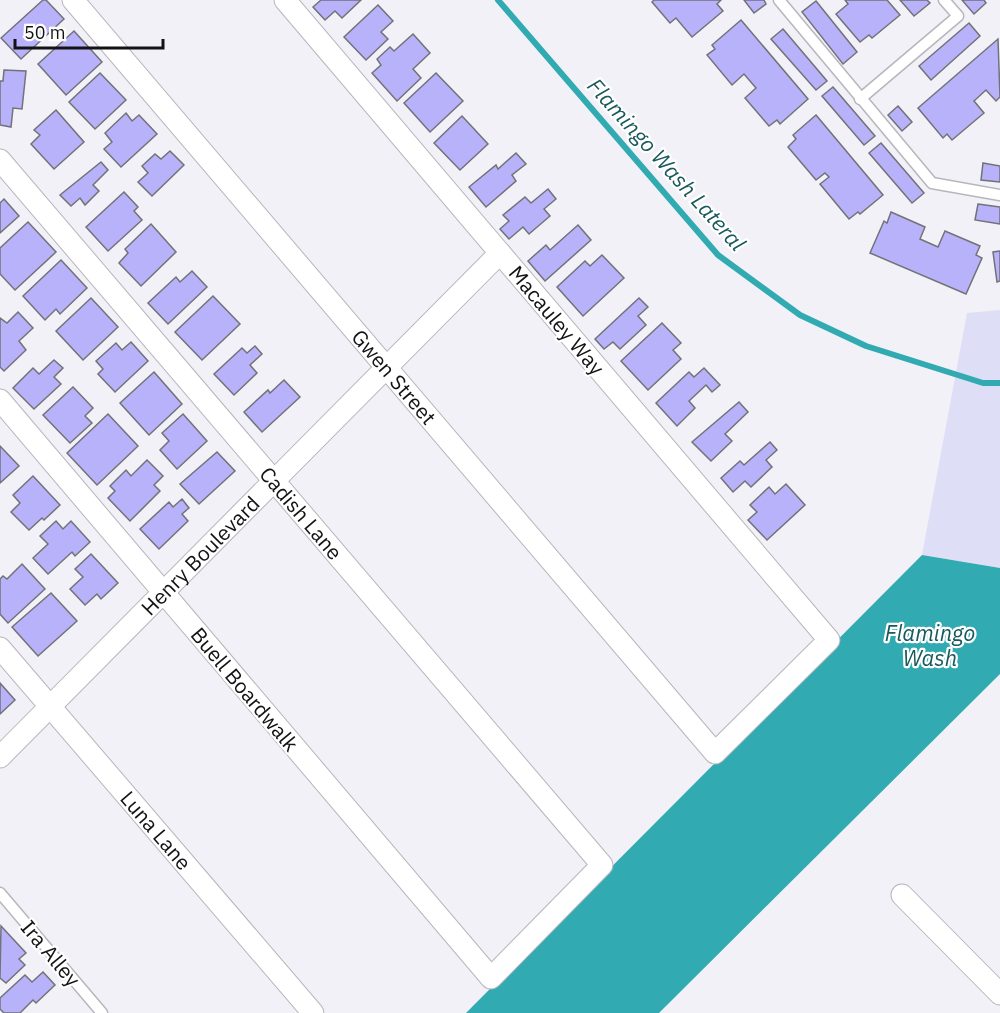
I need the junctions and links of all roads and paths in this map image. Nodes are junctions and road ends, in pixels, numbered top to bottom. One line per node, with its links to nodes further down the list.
1 (73, 0): 9 (street, Gwen Street)
2 (285, 0): 8 (street, Macauley Way)
3 (779, 0): 5 (lane)
4 (944, 0): 5 (lane)
5 (860, 99): 7 (lane)
6 (0, 160): 11 (street, Cadish Lane)
7 (1000, 195)
8 (500, 253): 9 (street, Henry Boulevard); 15 (street, Macauley Way)
9 (387, 367): 11 (street, Henry Boulevard); 15 (street, Gwen Street)
10 (0, 400): 12 (street, Buell Boardwalk)
11 (276, 481): 12 (street, Henry Boulevard); 19 (street, Cadish Lane)
12 (163, 593): 14 (street, Henry Boulevard); 19 (street, Buell Boardwalk)
13 (0, 648): 14 (street, Luna Lane)
14 (50, 707): 16 (street, Henry Boulevard); 22 (street, Luna Lane)
15 (715, 753)
16 (0, 757)
17 (0, 893): 21 (lane, Ira Alley)
18 (902, 895): 20 (street)
19 (491, 978)
20 (1000, 994)
21 (102, 1013)
22 (313, 1013)

